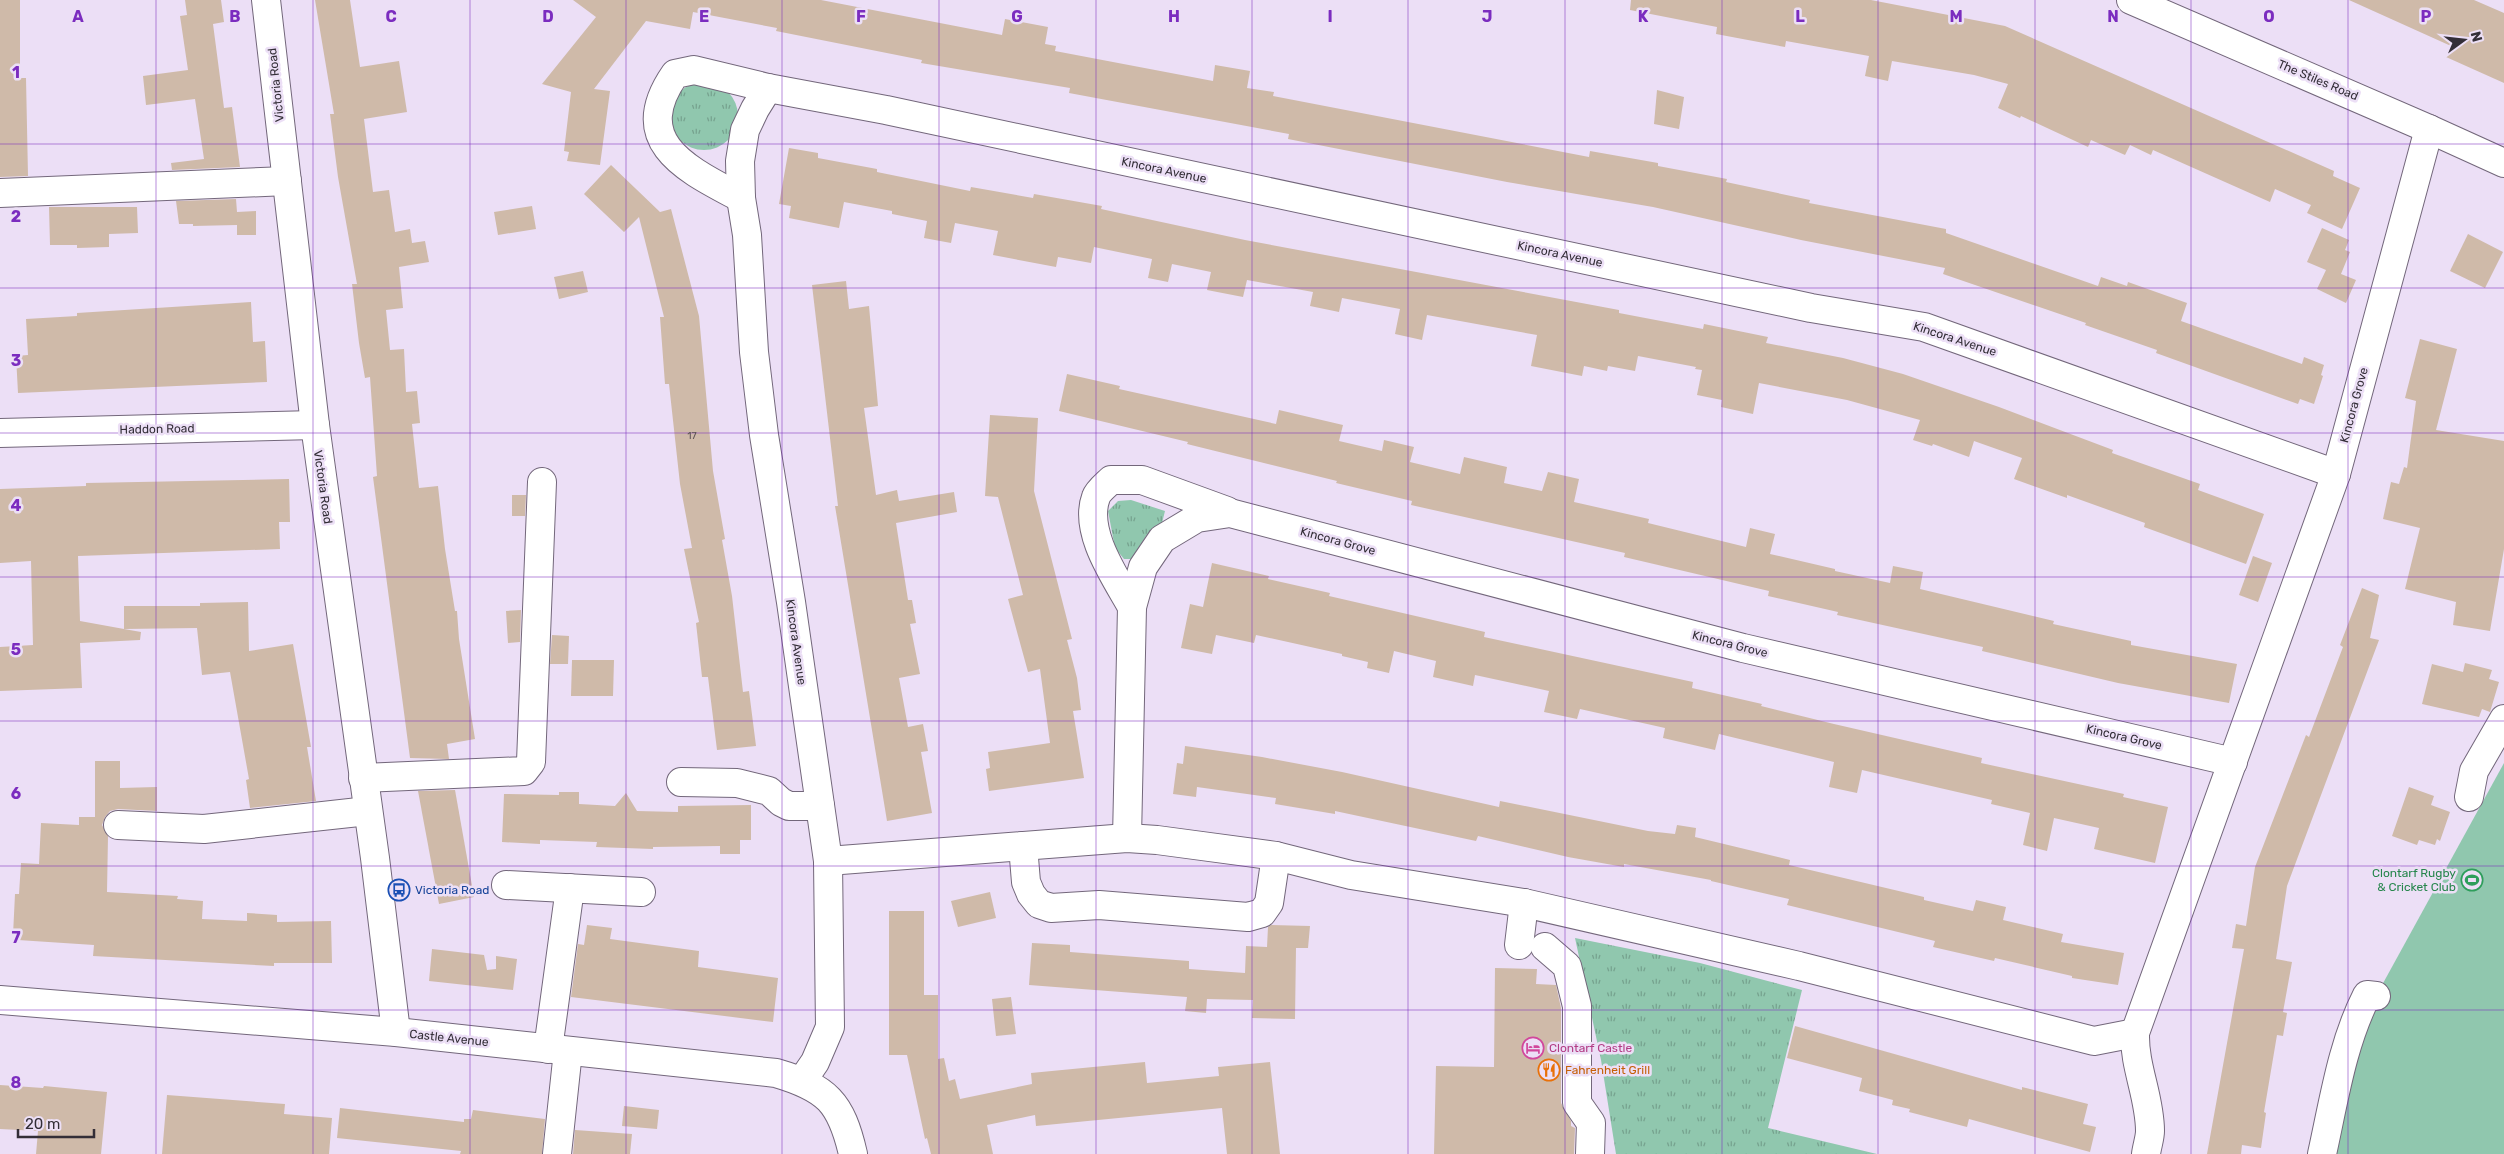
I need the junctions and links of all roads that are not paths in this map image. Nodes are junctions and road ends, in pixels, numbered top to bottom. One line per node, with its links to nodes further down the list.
1 (266, 0): 6 (street, Victoria Road)
2 (2132, 0): 4 (street, The Stiles Road)
3 (768, 88): 8 (street, Kincora Avenue); 8 (street, Kincora Avenue); 11 (street, Kincora Avenue)
4 (2429, 129): 5 (street, The Stiles Road); 11 (street, Kincora Grove)
5 (2504, 163)
6 (287, 181): 7 (street); 9 (street, Victoria Road)
7 (0, 193)
8 (741, 198): 20 (street, Kincora Avenue)
9 (315, 425): 10 (street, Haddon Road); 17 (street, Victoria Road)
10 (0, 433)
11 (2336, 474): 16 (street, Kincora Grove)
12 (542, 482): 17 (street)
13 (1230, 513): 14 (street, Kincora Grove); 14 (street, Kincora Grove); 16 (street, Kincora Grove)
14 (1132, 608): 23 (street, Kincora Grove)
15 (2504, 718): 19 (street)
16 (2233, 762): 34 (street, Kincora Grove)
17 (363, 778): 21 (street, Victoria Road)
18 (681, 782): 20 (street)
19 (2469, 797)
20 (820, 806): 26 (street, Kincora Avenue)
21 (368, 811): 22 (street); 33 (street, Victoria Road)
22 (118, 824)
23 (1127, 838): 24 (street); 25 (street)
24 (1023, 846): 25 (street); 26 (street)
25 (1276, 856): 30 (street)
26 (828, 861): 36 (street, Kincora Avenue)
27 (506, 885): 28 (street)
28 (570, 888): 29 (street); 35 (street)
29 (641, 892)
30 (1524, 903): 34 (street); 39 (street)
31 (2376, 996): 41 (street)
32 (0, 1000): 33 (street, Castle Avenue)
33 (396, 1032): 35 (street, Castle Avenue)
34 (2135, 1033): 40 (street, Kincora Grove)
35 (558, 1050): 36 (street, Castle Avenue); 37 (street)
36 (802, 1081): 38 (street, Castle Avenue)
37 (557, 1154)
38 (853, 1154)
39 (1590, 1154)
40 (2146, 1154)
41 (2322, 1154)

